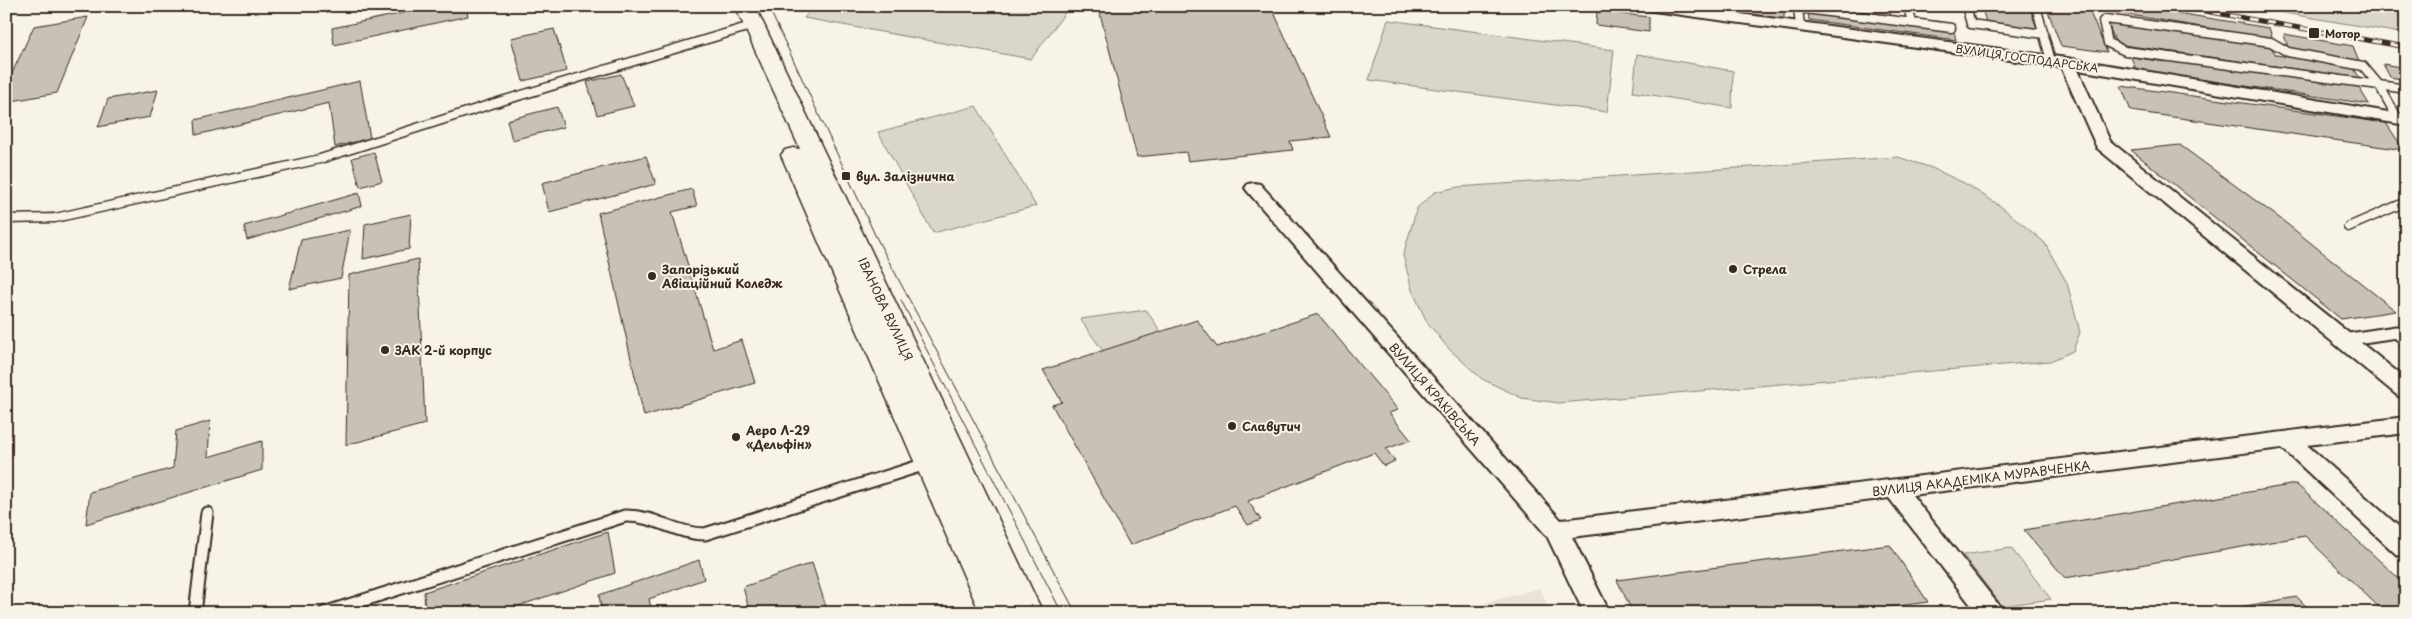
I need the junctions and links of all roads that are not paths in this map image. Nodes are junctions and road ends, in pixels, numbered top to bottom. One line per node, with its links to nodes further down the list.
1 (726, 6): 8 (main road, ІВАНОВА ВУЛИЦЯ)
2 (1646, 6): 10 (street, ВУЛИЦЯ ГОСПОДАРСЬКА)
3 (1784, 6): 7 (lane)
4 (1908, 6): 9 (lane)
5 (1966, 6): 12 (lane)
6 (2036, 6): 12 (lane)
7 (1798, 8): 9 (lane); 10 (lane)
8 (745, 20): 19 (lane); 26 (main road, ІВАНОВА ВУЛИЦЯ)
9 (1912, 23): 11 (lane)
10 (1800, 26): 13 (street, ВУЛИЦЯ ГОСПОДАРСЬКА)
11 (1951, 28)
12 (2044, 34): 13 (lane)
13 (2059, 62): 16 (street, ВУЛИЦЯ ГОСПОДАРСЬКА); 21 (street)
14 (2379, 85): 14 (lane); 15 (lane); 16 (lane)
15 (2406, 89)
16 (2401, 118)
17 (1254, 188): 29 (street, ВУЛИЦЯ КРАКІВСЬКА)
18 (2406, 202): 20 (lane)
19 (6, 219)
20 (2348, 227)
21 (2342, 340): 22 (lane); 23 (street)
22 (2406, 340)
23 (2406, 391)
24 (2406, 425): 25 (street, ВУЛИЦЯ АКАДЕМІКА МУРАВЧЕНКА)
25 (2287, 440): 27 (street, ВУЛИЦЯ АКАДЕМІКА МУРАВЧЕНКА); 30 (street)
26 (943, 459): 32 (lane); 33 (main road, ІВАНОВА ВУЛИЦЯ); 34 (main road, ІВАНОВА ВУЛИЦЯ)
27 (1894, 488): 29 (street, ВУЛИЦЯ АКАДЕМІКА МУРАВЧЕНКА); 36 (street)
28 (207, 514): 31 (lane)
29 (1556, 530): 35 (street, ВУЛИЦЯ КРАКІВСЬКА)
30 (2406, 548)
31 (195, 613)
32 (324, 613)
33 (996, 613)
34 (1026, 613)
35 (1597, 613)
36 (1992, 613)

